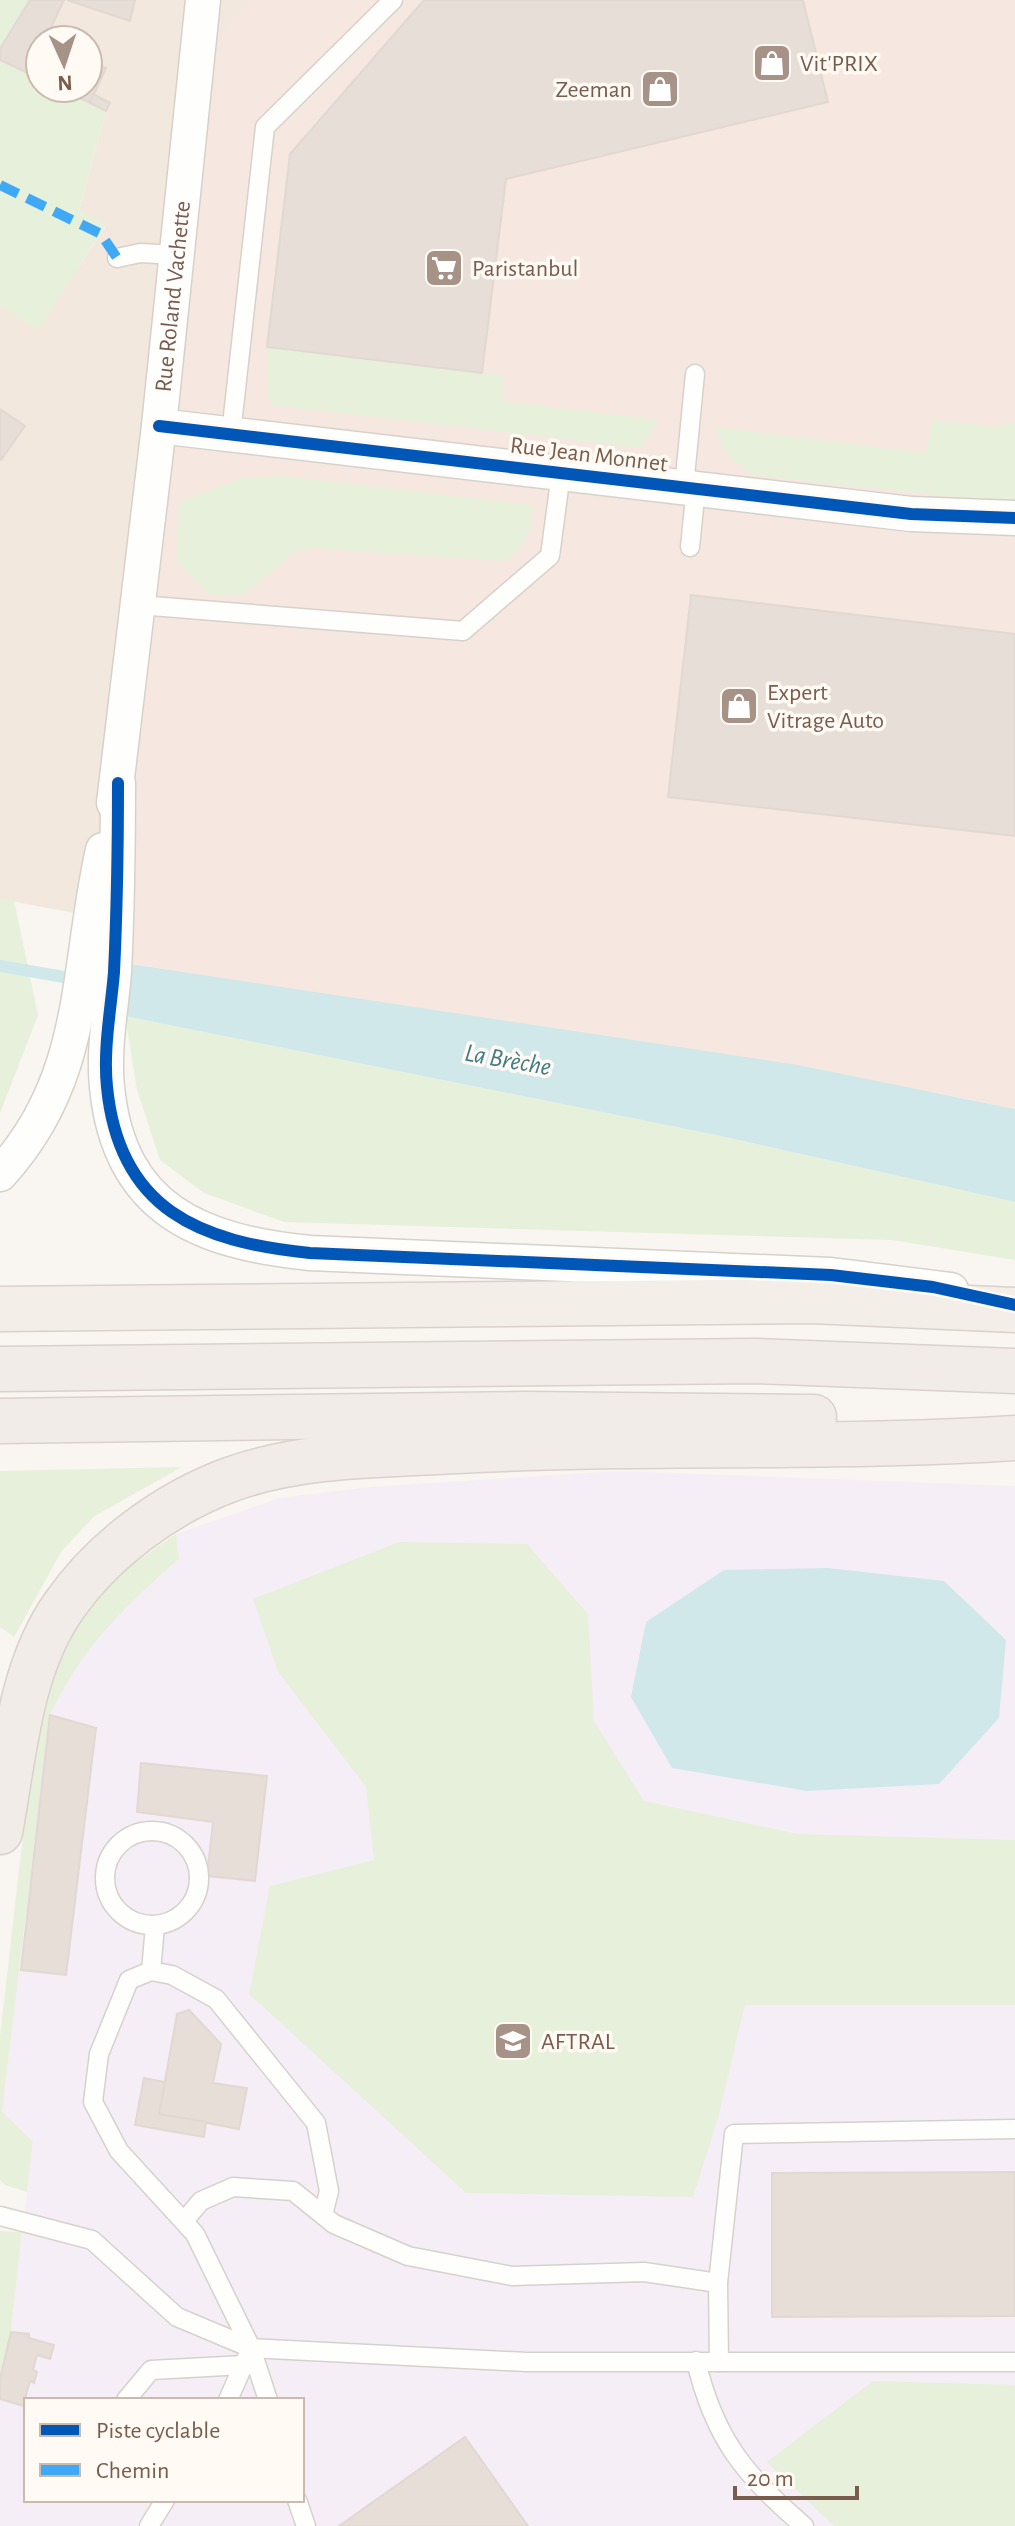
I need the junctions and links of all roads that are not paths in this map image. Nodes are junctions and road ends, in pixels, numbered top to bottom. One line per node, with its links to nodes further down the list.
1 (203, 0): 3 (street, Rue Roland Vachette)
2 (393, 0): 7 (lane)
3 (176, 255): 4 (lane); 6 (street, Rue Roland Vachette)
4 (117, 258)
5 (695, 374): 9 (lane)
6 (159, 426): 7 (street, Rue Jean Monnet); 12 (street, Rue Roland Vachette)
7 (231, 434): 8 (street, Rue Jean Monnet)
8 (561, 473): 9 (street, Rue Jean Monnet); 12 (lane)
9 (690, 488): 10 (street, Rue Jean Monnet); 11 (lane)
10 (1015, 518)
11 (690, 547)
12 (139, 605): 13 (street, Rue Roland Vachette)
13 (102, 931): 14 (street); 15 (street)
14 (0, 1174)
15 (1015, 1308): 16 (main road)
16 (0, 1309)
17 (0, 1369): 18 (highway)
18 (1015, 1371)
19 (0, 1421): 20 (highway)
20 (1015, 1427)
21 (1015, 1438): 22 (highway)
22 (0, 1832)
23 (155, 1926): 23 (lane); 24 (lane)
24 (151, 1971): 26 (lane); 28 (lane)
25 (1015, 2129): 29 (lane)
26 (323, 2215): 28 (lane); 29 (lane)
27 (0, 2216): 30 (lane)
28 (184, 2221): 30 (lane)
29 (718, 2283): 32 (lane)
30 (247, 2356): 31 (lane); 34 (lane); 35 (lane); 36 (lane)
31 (696, 2361): 32 (lane); 41 (lane)
32 (719, 2362): 33 (lane)
33 (1015, 2362)
34 (128, 2398)
35 (229, 2398)
36 (267, 2398)
37 (164, 2502): 39 (lane)
38 (298, 2502): 40 (lane)
39 (149, 2526)
40 (306, 2526)
41 (804, 2526)

